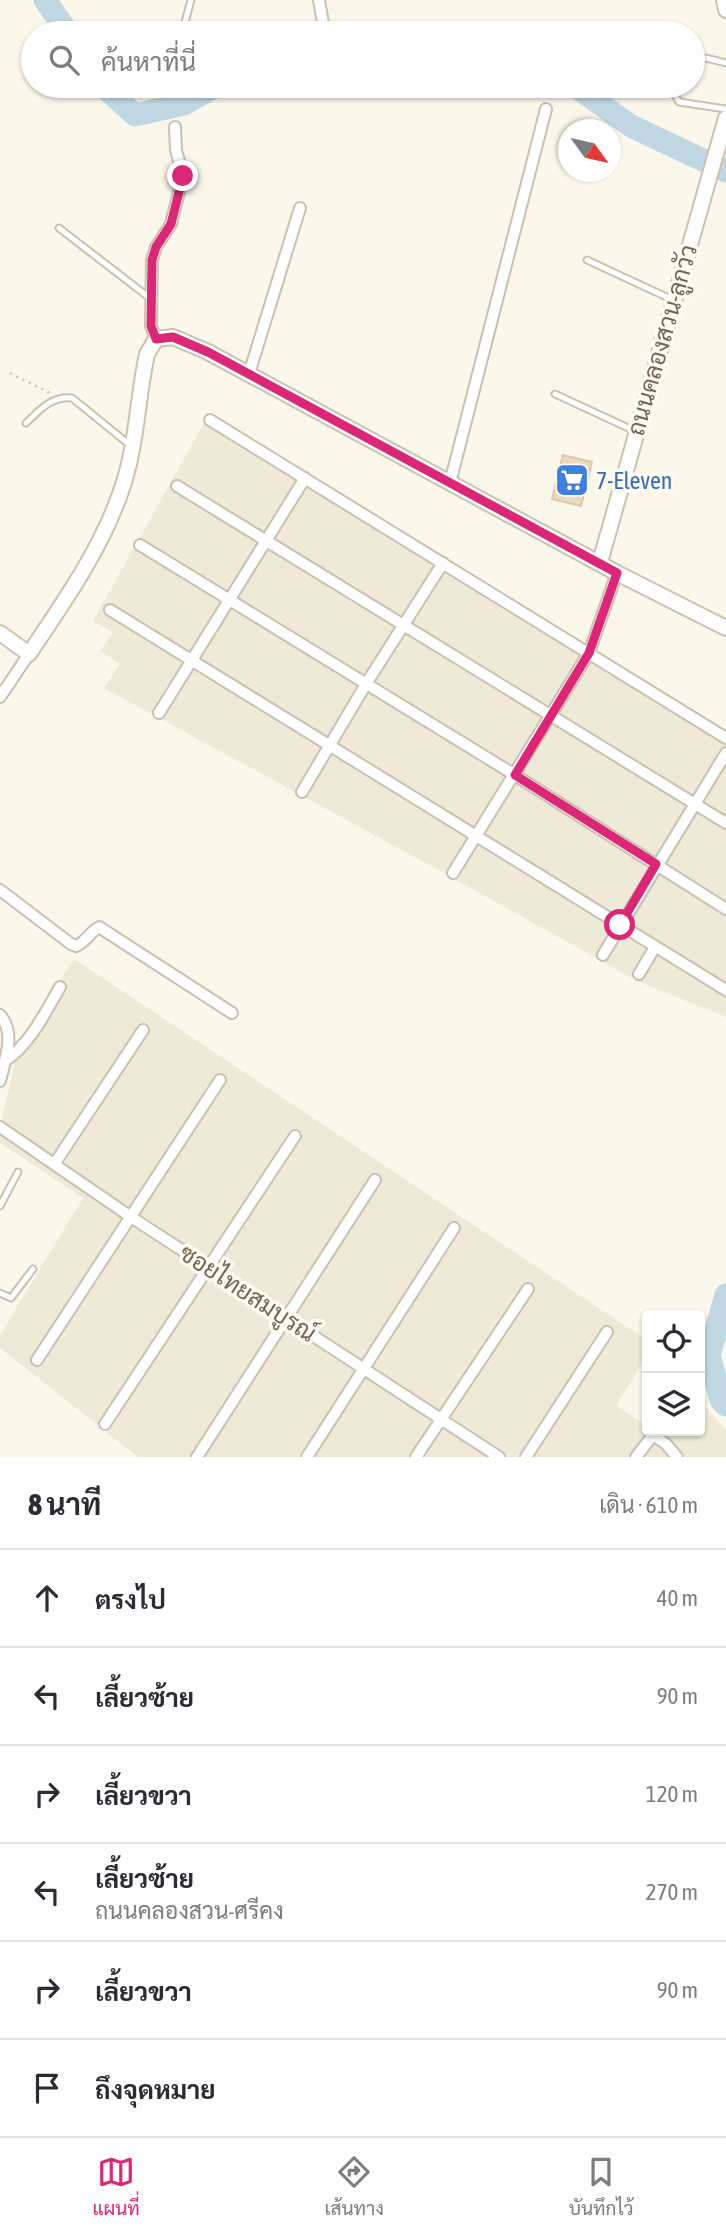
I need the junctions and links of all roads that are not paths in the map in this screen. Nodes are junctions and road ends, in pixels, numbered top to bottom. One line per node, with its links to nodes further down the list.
1 (191, 0): 5 (lane)
2 (319, 0): 6 (street)
3 (724, 0): 4 (street)
4 (726, 10)
5 (185, 21)
6 (323, 21)
7 (705, 58): 8 (lane)
8 (726, 63)
9 (677, 98): 11 (lane)
10 (546, 109): 27 (street)
11 (726, 109)
12 (726, 118): 18 (street, ถนนคลองสวน-ลูกวัว)
13 (175, 127): 17 (street)
14 (300, 208): 20 (street)
15 (59, 229): 17 (lane)
16 (587, 260): 18 (lane)
17 (151, 299): 19 (street)
18 (673, 300): 24 (street, ถนนคลองสวน-ลูกวัว)
19 (156, 339): 20 (street); 25 (street)
20 (248, 374): 27 (street)
21 (555, 394): 24 (lane)
22 (210, 420): 26 (street)
23 (26, 423): 25 (lane)
24 (637, 432): 31 (street, ถนนคลองสวน-ลูกวัว)
25 (132, 447): 40 (street)
26 (305, 478): 29 (street); 32 (street)
27 (450, 483): 31 (street)
28 (177, 486): 29 (street)
29 (266, 540): 34 (street); 36 (street)
30 (140, 545): 34 (street)
31 (600, 562): 33 (street)
32 (443, 563): 36 (street); 39 (street)
33 (617, 573): 37 (street); 39 (street)
34 (230, 600): 41 (street); 42 (street)
35 (110, 610): 41 (street)
36 (403, 624): 42 (street); 45 (street)
37 (726, 628)
38 (0, 633): 40 (street)
39 (589, 653): 45 (street); 46 (street)
40 (29, 654): 43 (street)
41 (193, 661): 44 (street); 47 (street)
42 (366, 684): 47 (street); 49 (street)
43 (0, 697)
44 (159, 713)
45 (551, 716): 49 (street); 51 (street)
46 (726, 738)
47 (330, 746): 50 (street); 53 (street)
48 (726, 753): 51 (street)
49 (515, 775): 53 (street); 54 (street)
50 (302, 793)
51 (694, 803): 52 (street); 54 (street)
52 (726, 823)
53 (476, 837): 55 (street); 58 (street)
54 (656, 864): 57 (street); 58 (street)
55 (453, 873)
56 (0, 890): 64 (street)
57 (726, 909)
58 (620, 925): 59 (street); 60 (street)
59 (655, 947): 61 (street); 63 (street)
60 (603, 955)
61 (639, 974)
62 (60, 987): 67 (street)
63 (726, 990)
64 (232, 1013)
65 (0, 1014): 67 (street)
66 (143, 1030): 72 (street)
67 (5, 1061): 69 (street)
68 (220, 1080): 77 (street)
69 (0, 1081)
70 (0, 1127): 72 (street, ซอยไทยสมบูรณ์)
71 (295, 1136): 79 (street)
72 (55, 1163): 77 (street, ซอยไทยสมบูรณ์)
73 (18, 1171): 75 (lane)
74 (375, 1180): 83 (street)
75 (3, 1193): 76 (lane)
76 (0, 1206)
77 (131, 1217): 79 (street, ซอยไทยสมบูรณ์); 85 (street)
78 (454, 1228): 86 (street)
79 (209, 1268): 83 (street, ซอยไทยสมบูรณ์); 88 (street)
80 (33, 1269): 82 (lane)
81 (527, 1289): 87 (street)
82 (0, 1293)
83 (286, 1318): 86 (street, ซอยไทยสมบูรณ์); 89 (street)
84 (607, 1332): 93 (street)
85 (37, 1360)
86 (365, 1369): 87 (street, ซอยไทยสมบูรณ์); 90 (street)
87 (440, 1419): 91 (street); 92 (street, ซอยไทยสมบูรณ์)
88 (105, 1424)
89 (197, 1457)
90 (307, 1457)
91 (415, 1457)
92 (499, 1457)
93 (526, 1457)
94 (636, 1457): 95 (street)
95 (677, 1457)

